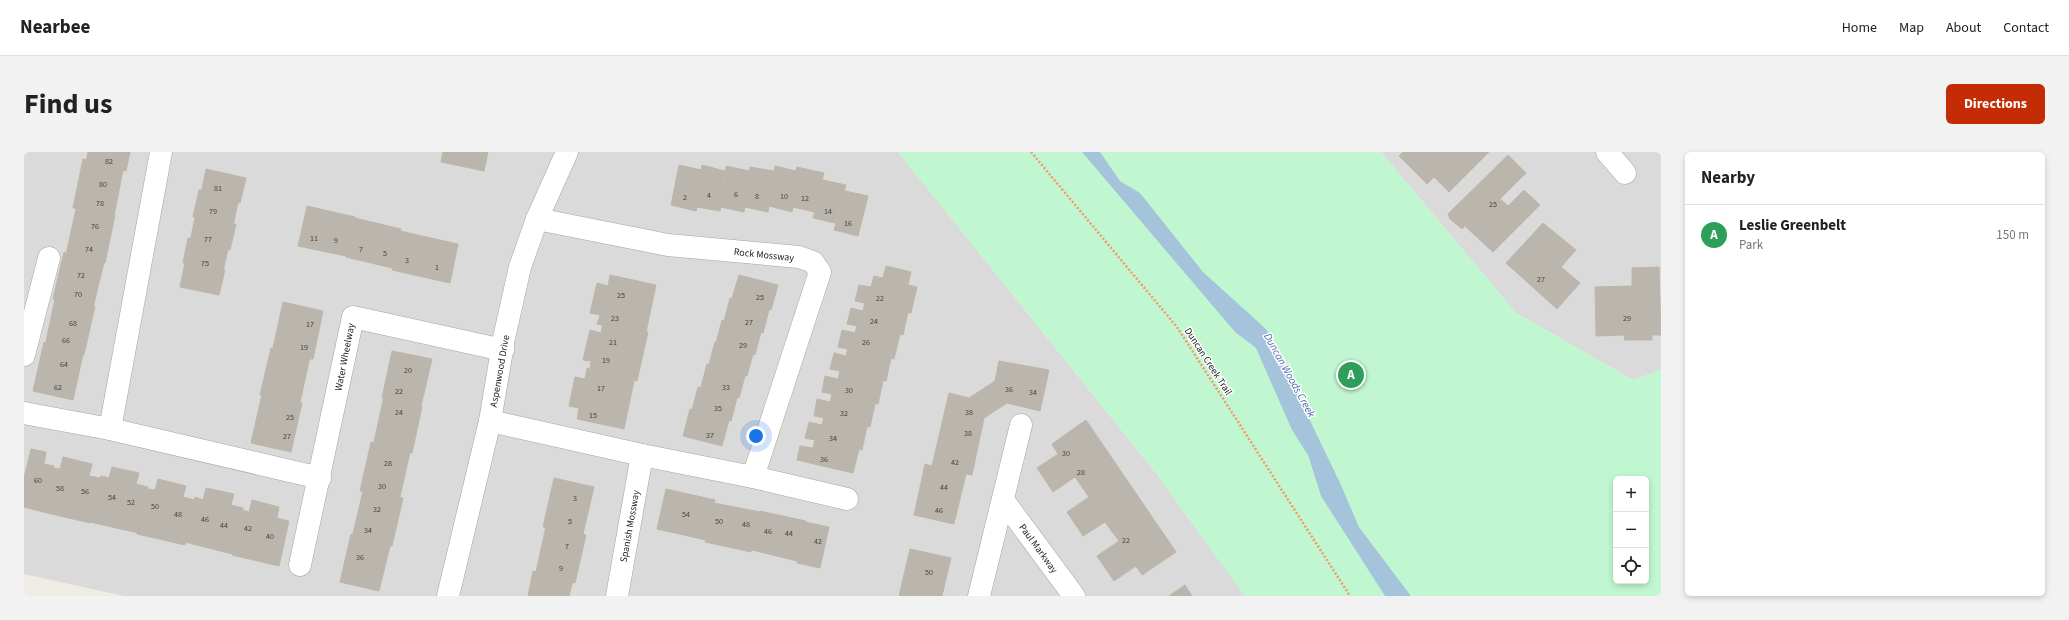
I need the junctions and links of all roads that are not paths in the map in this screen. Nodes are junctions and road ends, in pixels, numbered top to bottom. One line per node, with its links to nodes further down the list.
1 (161, 152): 12 (street)
2 (567, 152): 5 (street, Aspenwood Drive)
3 (1607, 152): 4 (street)
4 (1626, 173)
5 (538, 219): 7 (street, Aspenwood Drive); 14 (street, Rock Mossway)
6 (49, 258): 8 (street)
7 (503, 350): 10 (street, Aspenwood Drive); 15 (street, Water Wheelway)
8 (24, 355)
9 (24, 413): 12 (street)
10 (490, 421): 13 (street); 19 (street, Aspenwood Drive)
11 (1021, 426): 17 (street)
12 (110, 428): 15 (street)
13 (642, 455): 14 (street); 20 (street, Spanish Mossway)
14 (752, 477): 16 (street)
15 (320, 478): 18 (street, Water Wheelway)
16 (847, 499)
17 (1003, 500): 21 (street); 22 (street, Paul Markway)
18 (300, 565)
19 (448, 596)
20 (617, 596)
21 (979, 596)
22 (1074, 596)

